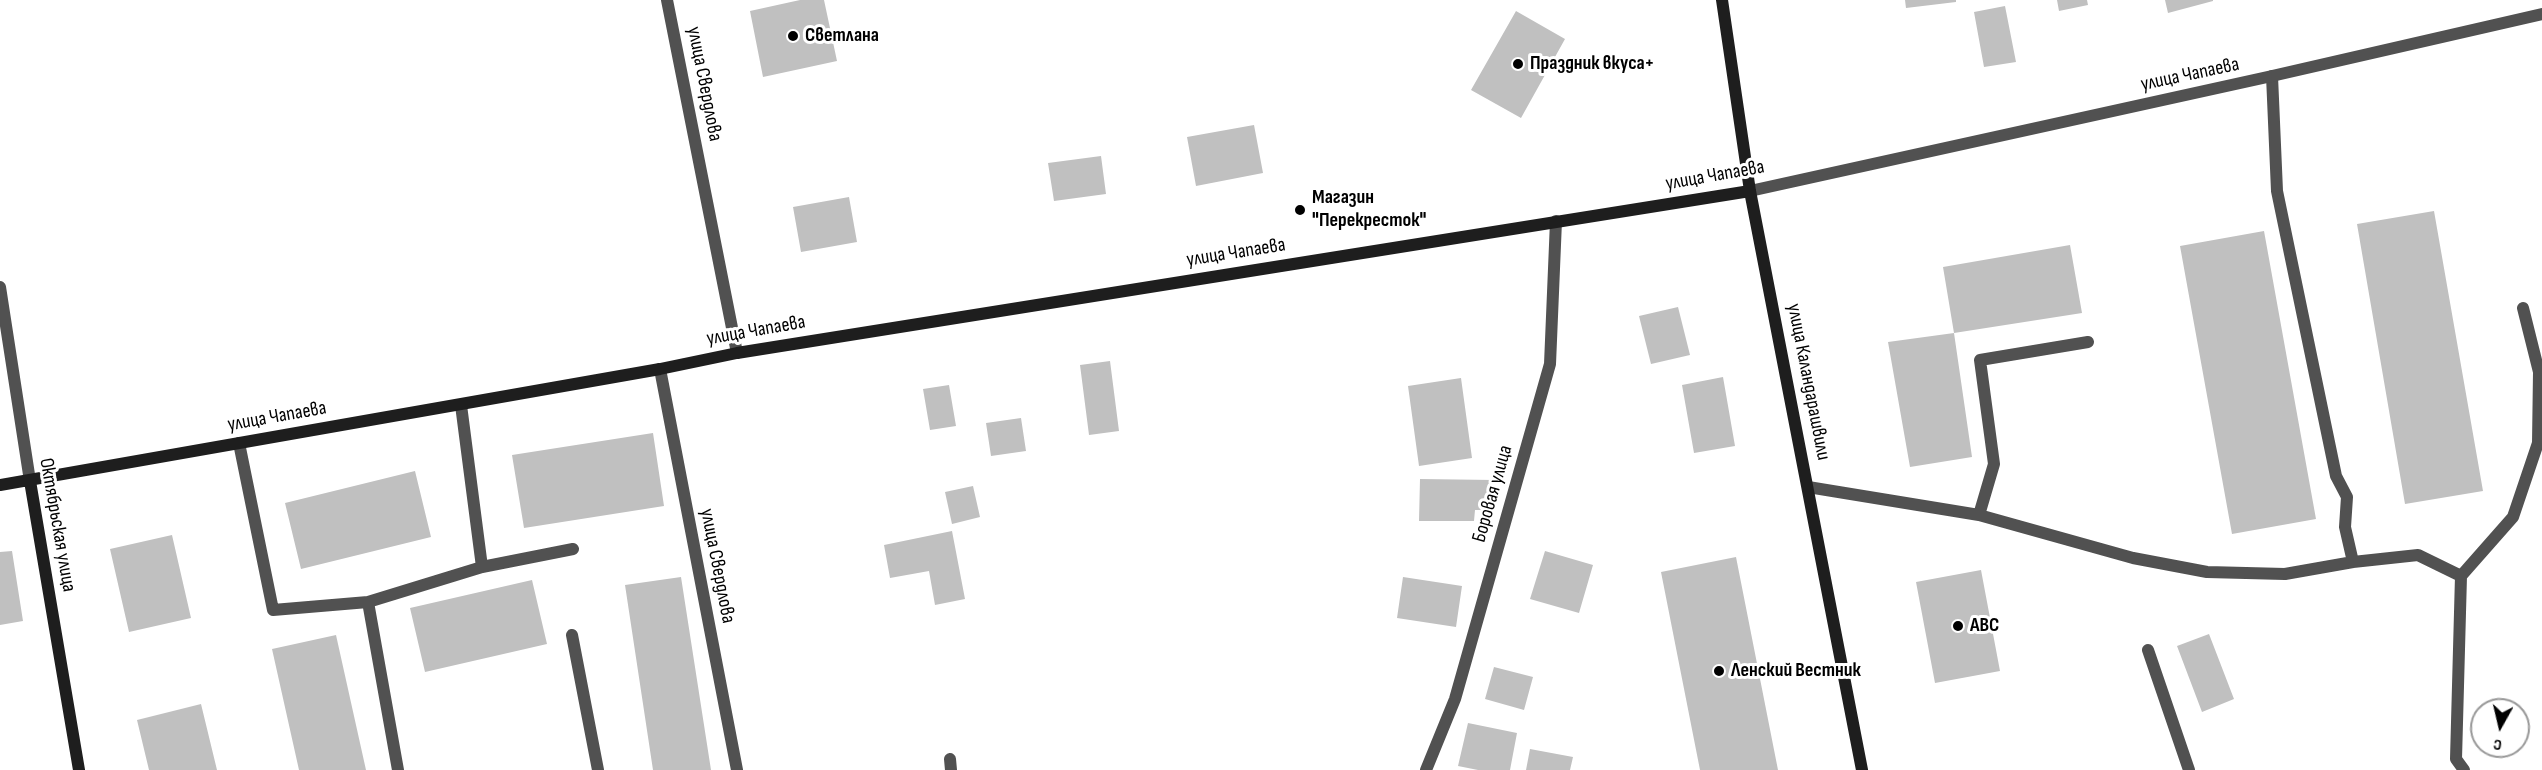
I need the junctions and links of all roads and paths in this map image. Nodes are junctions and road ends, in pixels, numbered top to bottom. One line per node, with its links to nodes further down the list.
1 (667, 0): 10 (street, улица Свердлова)
2 (1722, 0): 5 (main road, улица Каландарашвили)
3 (2542, 14): 4 (street, улица Чапаева)
4 (2272, 76): 5 (street, улица Чапаева); 19 (street)
5 (1750, 191): 6 (main road, улица Чапаева); 16 (main road, улица Каландарашвили)
6 (1556, 221): 10 (main road, улица Чапаева); 29 (street, Боровая улица)
7 (0, 287): 14 (street, Октябрьская улица)
8 (2523, 309): 21 (street)
9 (2088, 342): 17 (street)
10 (737, 353): 11 (main road, улица Чапаева)
11 (660, 369): 12 (main road, улица Чапаева); 28 (street, улица Свердлова)
12 (461, 405): 13 (main road, улица Чапаева); 20 (street)
13 (239, 443): 14 (main road, улица Чапаева); 22 (street)
14 (30, 481): 15 (main road, улица Чапаева); 25 (main road, Октябрьская улица)
15 (0, 485)
16 (1809, 487): 17 (street); 30 (main road, улица Каландарашвили)
17 (1979, 515): 19 (street)
18 (573, 549): 20 (street)
19 (2353, 562): 21 (street)
20 (482, 567): 22 (street)
21 (2461, 576): 32 (street)
22 (368, 602): 26 (street)
23 (572, 635): 27 (street)
24 (2148, 650): 31 (street)
25 (79, 770)
26 (399, 770)
27 (598, 770)
28 (737, 770)
29 (1426, 770)
30 (1862, 770)
31 (2189, 770)
32 (2464, 770)

